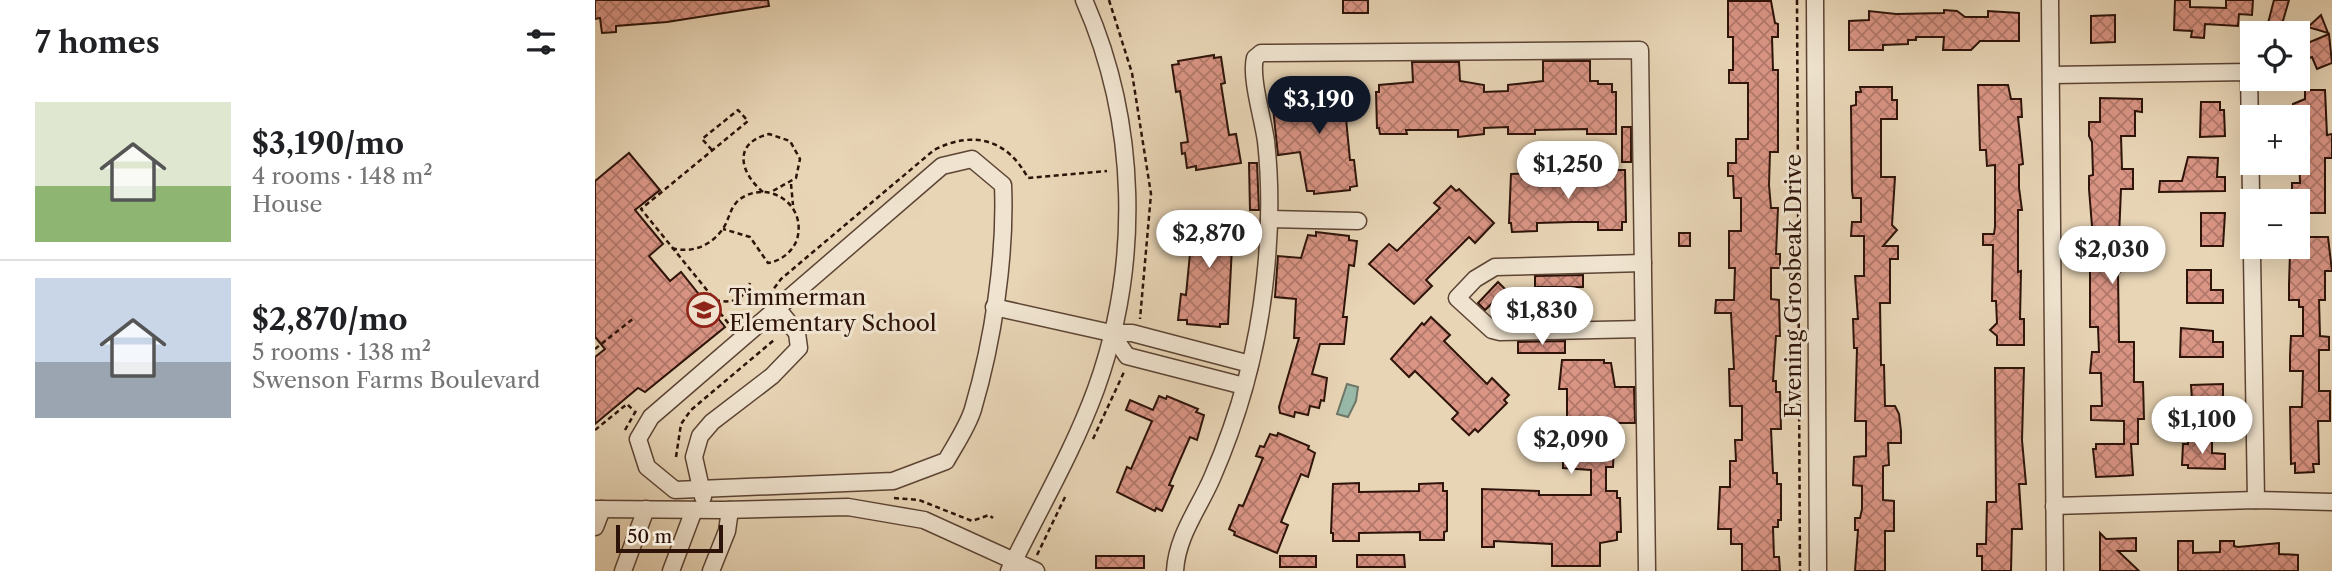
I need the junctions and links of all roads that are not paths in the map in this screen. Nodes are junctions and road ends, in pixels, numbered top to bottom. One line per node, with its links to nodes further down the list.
1 (1084, 0): 11 (street)
2 (1815, 0): 30 (street, Evening Grosbeak Drive)
3 (2050, 0): 4 (street)
4 (2052, 75): 15 (street); 17 (street)
5 (1269, 219): 6 (street); 7 (street); 12 (street)
6 (1358, 221)
7 (1643, 263): 10 (street); 10 (street)
8 (994, 307): 9 (street); 11 (street); 14 (street)
9 (777, 308): 14 (street); 14 (street)
10 (1643, 330): 29 (street)
11 (1111, 333): 12 (street); 13 (street); 23 (street)
12 (1250, 364): 13 (street)
13 (1244, 386): 28 (street)
14 (702, 489): 20 (street)
15 (2256, 500): 16 (street); 17 (street)
16 (2332, 502)
17 (2055, 506): 31 (street)
18 (599, 509): 19 (street); 22 (street)
19 (646, 509): 20 (street); 24 (street)
20 (699, 510): 21 (street); 25 (street)
21 (730, 510): 23 (street); 26 (street)
22 (595, 527)
23 (1011, 566): 27 (street)
24 (623, 571)
25 (671, 571)
26 (711, 571)
27 (1036, 571)
28 (1175, 571)
29 (1647, 571)
30 (1818, 571)
31 (2055, 571)

